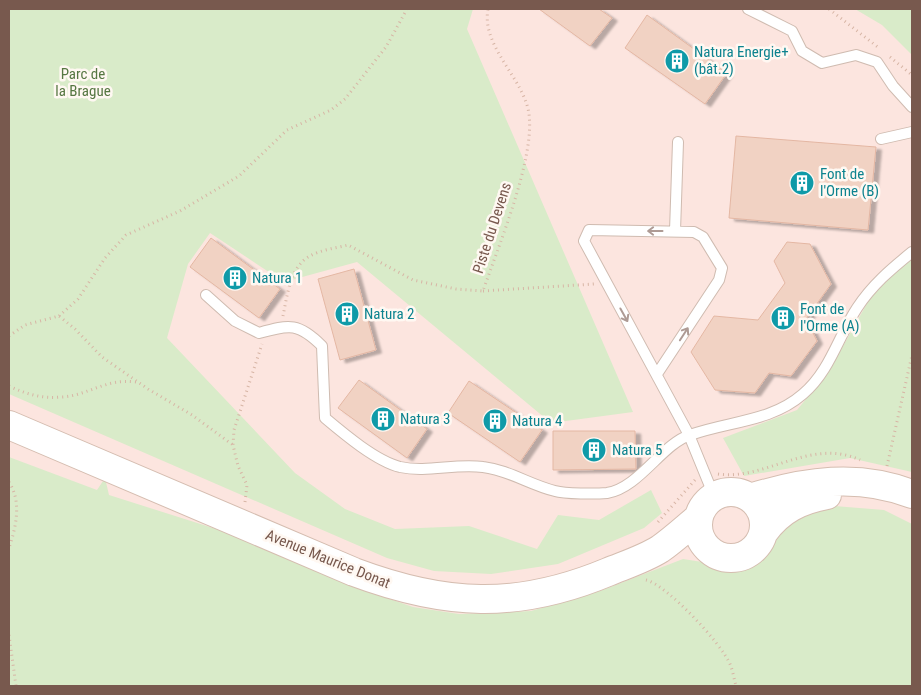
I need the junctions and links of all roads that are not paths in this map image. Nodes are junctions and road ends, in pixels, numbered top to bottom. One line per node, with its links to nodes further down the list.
1 (748, 9): 2 (lane)
2 (912, 107)
3 (912, 132): 4 (lane)
4 (881, 139)
5 (678, 142): 6 (lane)
6 (675, 231): 9 (lane, one-way to 6); 9 (lane, one-way to 9)
7 (912, 252): 11 (lane)
8 (206, 295): 11 (lane)
9 (657, 374): 11 (lane)
10 (9, 424): 18 (main road, Avenue Maurice Donat)
11 (689, 435): 12 (lane)
12 (707, 487): 14 (main road); 16 (main road)
13 (912, 494): 14 (main road)
14 (750, 498): 17 (main road)
15 (912, 508): 17 (main road)
16 (698, 518): 18 (main road); 19 (main road)
17 (764, 532): 19 (main road)
18 (656, 538): 19 (main road)
19 (709, 550)

